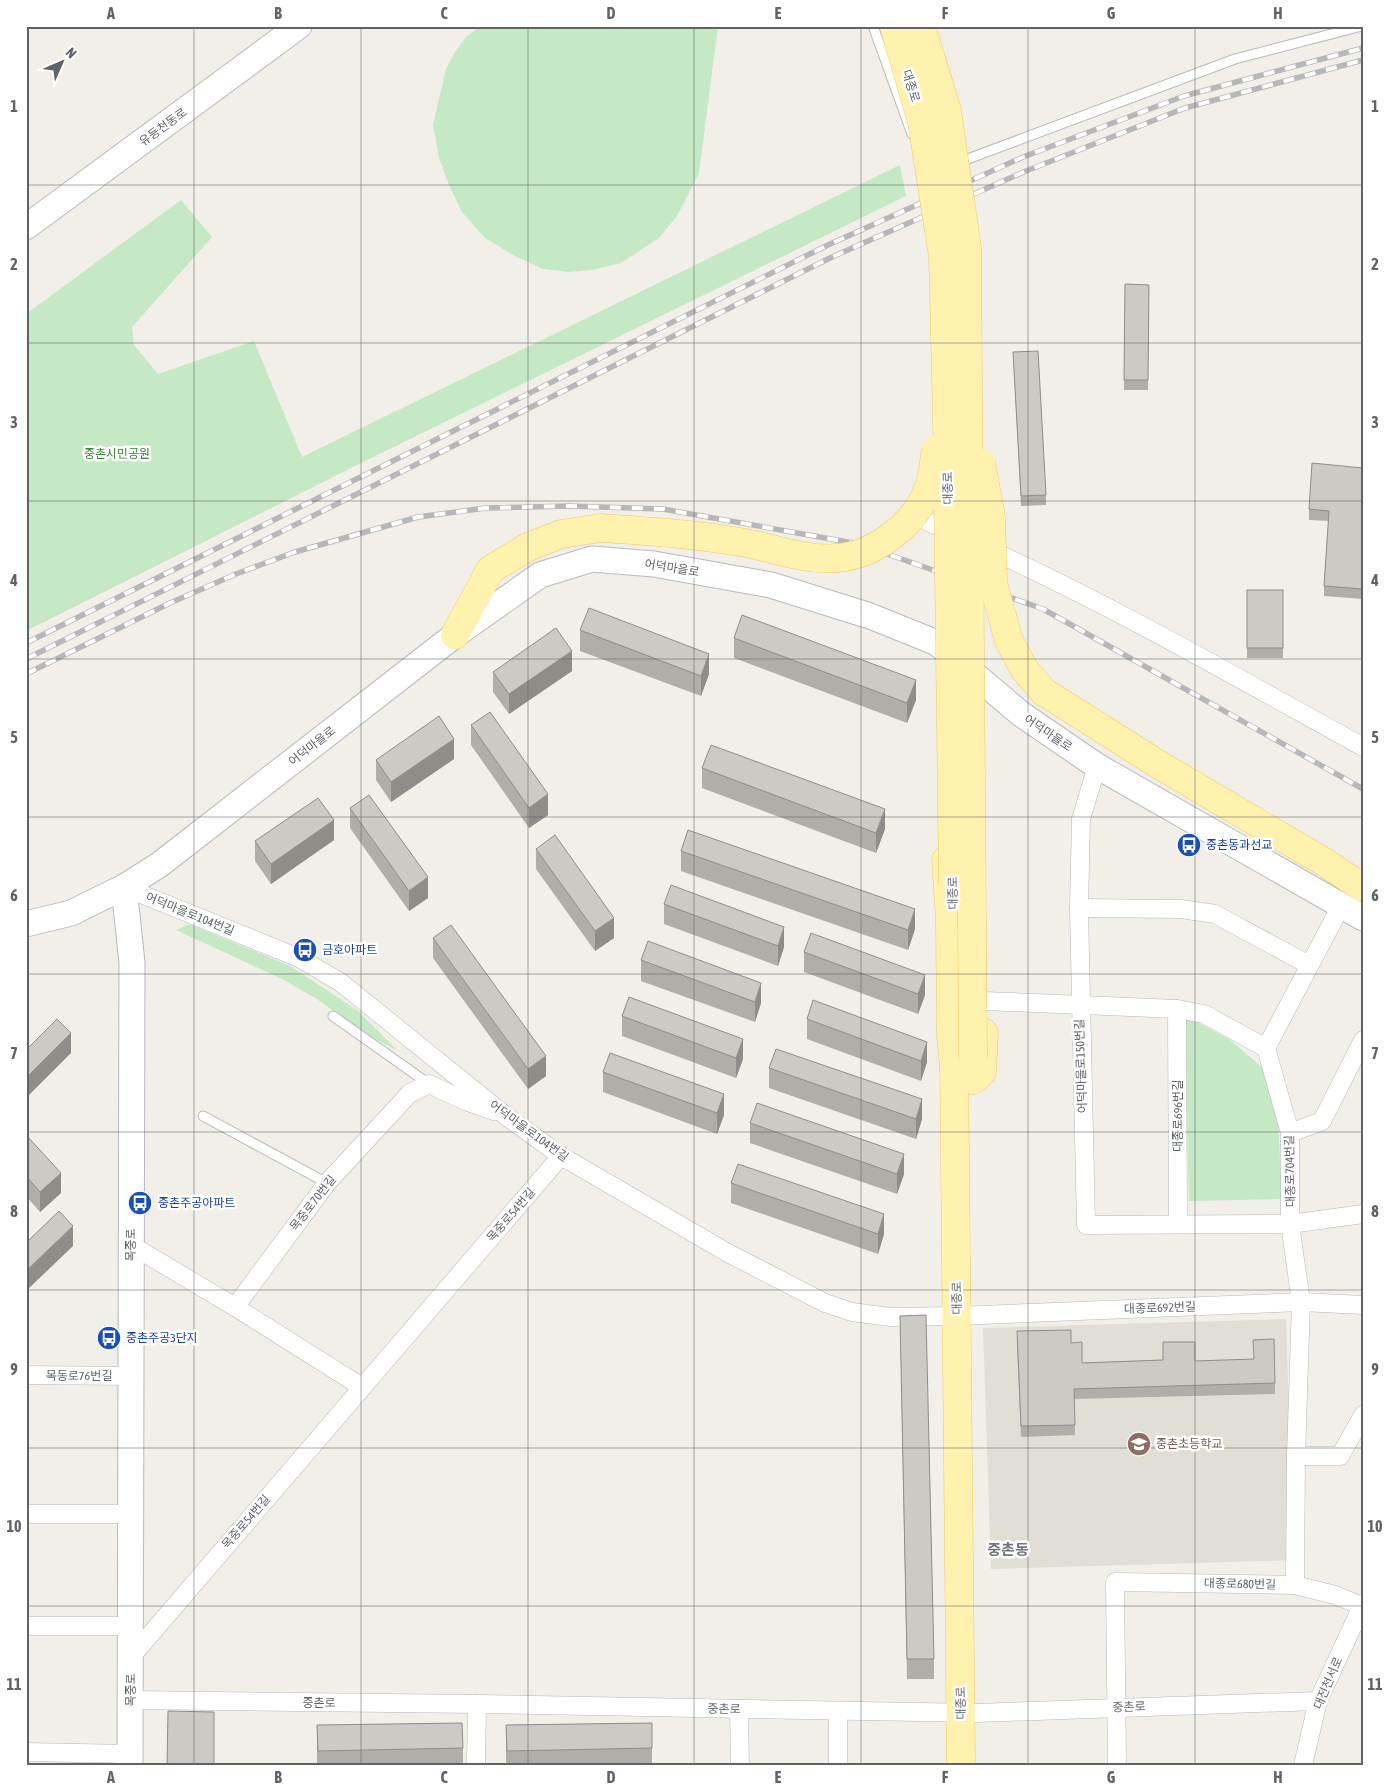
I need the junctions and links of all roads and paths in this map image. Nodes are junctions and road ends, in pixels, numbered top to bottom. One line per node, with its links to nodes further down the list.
1 (299, 26): 8 (main road, 유등천동로)
2 (873, 26): 7 (lane)
3 (894, 26): 9 (main road, 대종로, bridge)
4 (921, 26): 9 (main road, 대종로, bridge)
5 (1362, 26): 6 (lane)
6 (945, 168)
7 (936, 171)
8 (26, 227)
9 (958, 416): 11 (main road, bridge); 17 (main road, bridge); 29 (main road, 대종로, bridge)
10 (924, 520): 14 (street)
11 (455, 635): 12 (main road, 어덕마을로); 16 (main road, 어덕마을로)
12 (937, 643): 13 (main road, 어덕마을로); 29 (main road)
13 (984, 682): 15 (main road, 어덕마을로); 23 (main road)
14 (1363, 746)
15 (1097, 766): 18 (main road, 어덕마을로); 19 (street, 어덕마을로150번길)
16 (124, 887): 21 (main road, 어덕마을로); 32 (street, 어덕마을로104번길); 39 (main road, 목중로)
17 (1363, 888)
18 (1341, 906): 20 (main road, 어덕마을로); 22 (street)
19 (1078, 908): 22 (street); 24 (street, 어덕마을로150번길)
20 (1363, 918)
21 (26, 924)
22 (1310, 965): 28 (street)
23 (985, 1001): 24 (street); 29 (main road)
24 (1080, 1003): 25 (street); 37 (street, 어덕마을로150번길)
25 (1178, 1008): 28 (street); 37 (street, 대종로696번길)
26 (332, 1016): 30 (lane)
27 (1363, 1040): 33 (street)
28 (1266, 1048): 33 (street, 대종로704번길)
29 (964, 1070): 43 (main road, 대종로)
30 (429, 1084): 32 (street); 35 (street, 목중로70번길)
31 (203, 1116): 35 (lane)
32 (506, 1116): 34 (street, 어덕마을로104번길)
33 (1290, 1133): 38 (street, 대종로704번길)
34 (561, 1156): 43 (street, 어덕마을로104번길); 46 (street, 목중로54번길)
35 (328, 1183): 42 (street, 목중로70번길)
36 (1363, 1214): 38 (street)
37 (1178, 1224): 38 (street)
38 (1290, 1224): 40 (street, 대종로704번길)
39 (131, 1245): 42 (street); 45 (main road, 목중로)
40 (1301, 1302): 41 (street, 대종로692번길); 43 (street, 대종로692번길); 48 (street, 대종로704번길)
41 (1363, 1305)
42 (235, 1307): 46 (street)
43 (966, 1315): 62 (main road, 대종로)
44 (26, 1375): 45 (street, 목동로76번길)
45 (131, 1376): 50 (main road, 목중로)
46 (362, 1387): 55 (street, 목중로54번길)
47 (1363, 1415): 48 (street)
48 (1296, 1456): 51 (street, 대종로704번길)
49 (26, 1514): 50 (street)
50 (131, 1514): 54 (main road, 목중로)
51 (1295, 1586): 52 (street, 대종로680번길); 59 (street, 대종로680번길)
52 (1362, 1605): 57 (street, 대전천서로)
53 (26, 1626): 54 (street)
54 (131, 1626): 55 (main road, 목중로)
55 (131, 1657): 56 (main road, 목중로)
56 (131, 1700): 58 (street, 중촌로); 64 (main road, 목중로)
57 (1318, 1701): 59 (street, 중촌로); 71 (street, 대전천서로)
58 (477, 1704): 60 (street, 중촌로); 65 (street)
59 (1117, 1707): 62 (street, 중촌로); 70 (street)
60 (739, 1709): 61 (street, 중촌로); 66 (street)
61 (838, 1710): 62 (street, 중촌로); 67 (street)
62 (969, 1713): 68 (main road, 대종로); 69 (main road, 대종로)
63 (26, 1752): 64 (street, 목중로)
64 (130, 1760)
65 (476, 1765)
66 (740, 1765)
67 (838, 1765)
68 (961, 1765)
69 (977, 1765)
70 (1117, 1765)
71 (1303, 1765)

